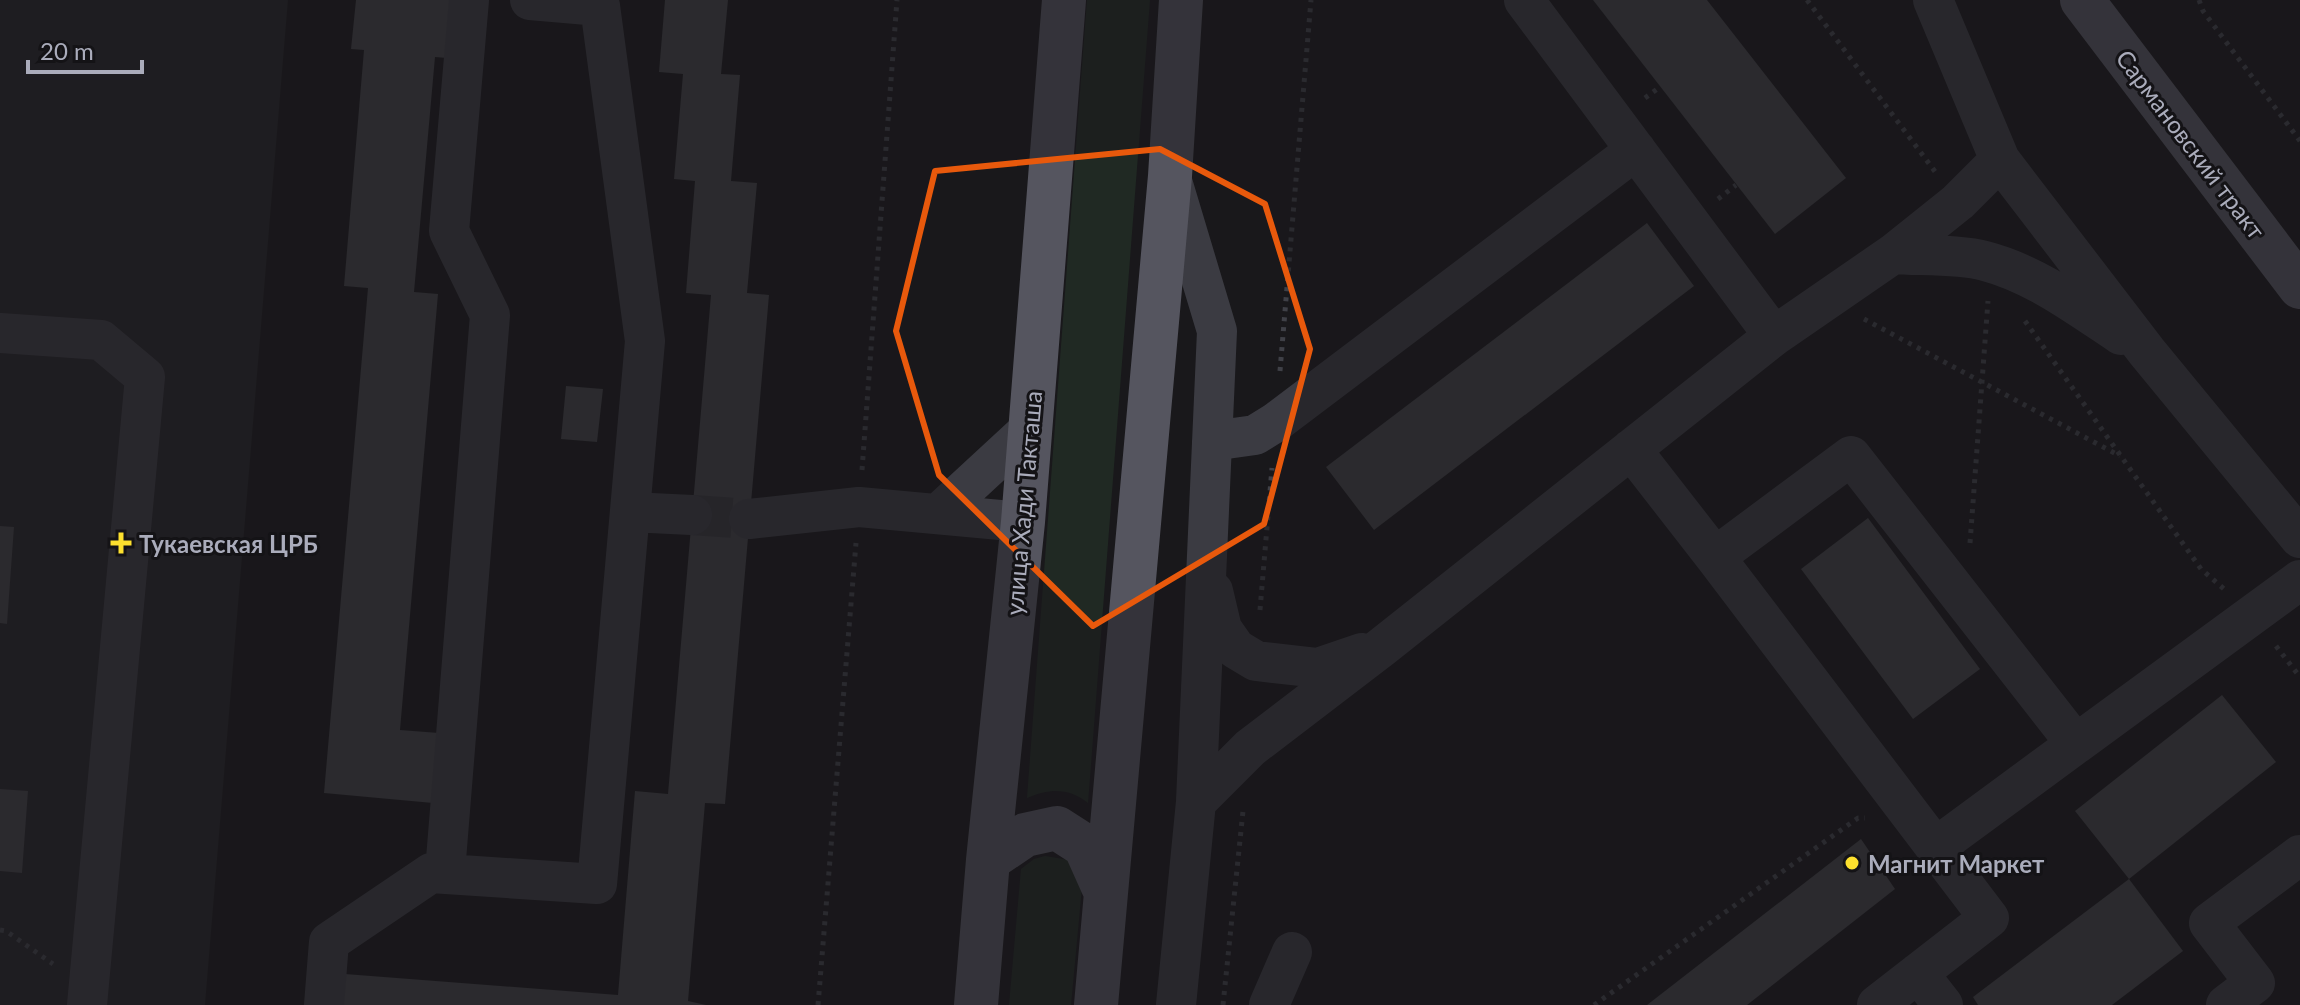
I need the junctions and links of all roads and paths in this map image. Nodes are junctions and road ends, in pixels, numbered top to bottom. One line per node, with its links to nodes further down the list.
1 (469, 0): 50 (street)
2 (530, 0): 30 (street)
3 (1064, 0): 26 (main road, улица Хади Такташа)
4 (1181, 0): 14 (main road)
5 (1311, 0): 25 (path)
6 (1524, 0): 12 (street)
7 (1807, 0): 15 (path)
8 (1933, 0): 13 (street)
9 (2082, 0): 18 (main road, Сармановский тракт)
10 (2199, 0): 11 (path)
11 (2300, 141)
12 (1636, 150): 22 (street); 25 (street)
13 (2000, 160): 15 (street); 23 (street)
14 (1170, 176): 27 (street); 51 (main road)
15 (1958, 202): 16 (street)
16 (1893, 254): 17 (street); 19 (street)
17 (1982, 260): 23 (street); 24 (path)
18 (2300, 287)
19 (1825, 298): 22 (street); 24 (path)
20 (2017, 309): 29 (path)
21 (0, 333): 57 (street)
22 (1774, 336): 28 (street)
23 (2147, 352): 35 (street)
24 (1982, 382): 29 (path); 39 (path)
25 (1276, 422): 27 (street); 42 (path)
26 (1030, 429): 31 (street); 34 (main road, улица Хади Такташа)
27 (1212, 441): 37 (street)
28 (1631, 449): 36 (street); 41 (street)
29 (2121, 456): 40 (path)
30 (630, 512): 32 (street); 50 (street)
31 (938, 514): 33 (street); 34 (street)
32 (692, 515)
33 (749, 519)
34 (1023, 522): 49 (main road, улица Хади Такташа)
35 (2300, 538)
36 (1715, 557): 39 (street); 47 (street)
37 (1206, 563): 42 (street); 45 (street)
38 (2300, 580): 40 (street)
39 (1965, 602): 44 (street)
40 (2253, 615): 43 (path); 44 (street)
41 (1382, 647): 42 (street); 45 (street)
42 (1256, 661)
43 (2300, 677)
44 (2076, 744): 47 (street)
45 (1196, 802): 56 (street)
46 (1243, 808): 61 (path)
47 (1926, 834): 55 (street); 63 (path)
48 (2300, 855): 66 (street)
49 (988, 860): 51 (main road); 59 (main road, улица Хади Такташа)
50 (445, 872): 58 (street)
51 (1106, 893): 60 (main road)
52 (0, 930): 54 (path)
53 (1292, 952): 62 (street)
54 (56, 966)
55 (1918, 973): 64 (street); 65 (street)
56 (1175, 1003)
57 (87, 1005)
58 (324, 1005)
59 (976, 1005)
60 (1096, 1005)
61 (1223, 1005)
62 (1269, 1005)
63 (1594, 1005)
64 (1877, 1005)
65 (1943, 1005)
66 (2226, 1005)

